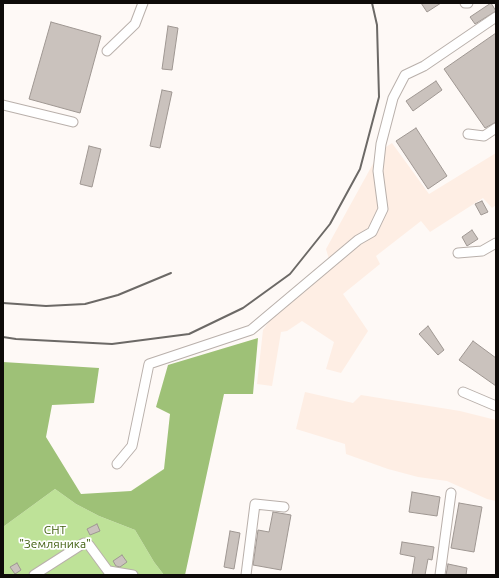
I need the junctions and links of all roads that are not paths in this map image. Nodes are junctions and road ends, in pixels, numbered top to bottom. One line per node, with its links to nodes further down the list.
1 (143, 3): 3 (street)
2 (496, 17): 12 (street)
3 (107, 51)
4 (3, 105): 5 (street)
5 (73, 122)
6 (496, 128): 7 (street)
7 (468, 134)
8 (496, 243): 9 (street)
9 (458, 253)
10 (463, 392): 11 (street)
11 (496, 406)
12 (117, 464)
13 (452, 493): 19 (street)
14 (284, 507): 18 (street)
15 (110, 573): 16 (street); 17 (street)
16 (35, 575)
17 (133, 575)
18 (246, 575)
19 (440, 575)

